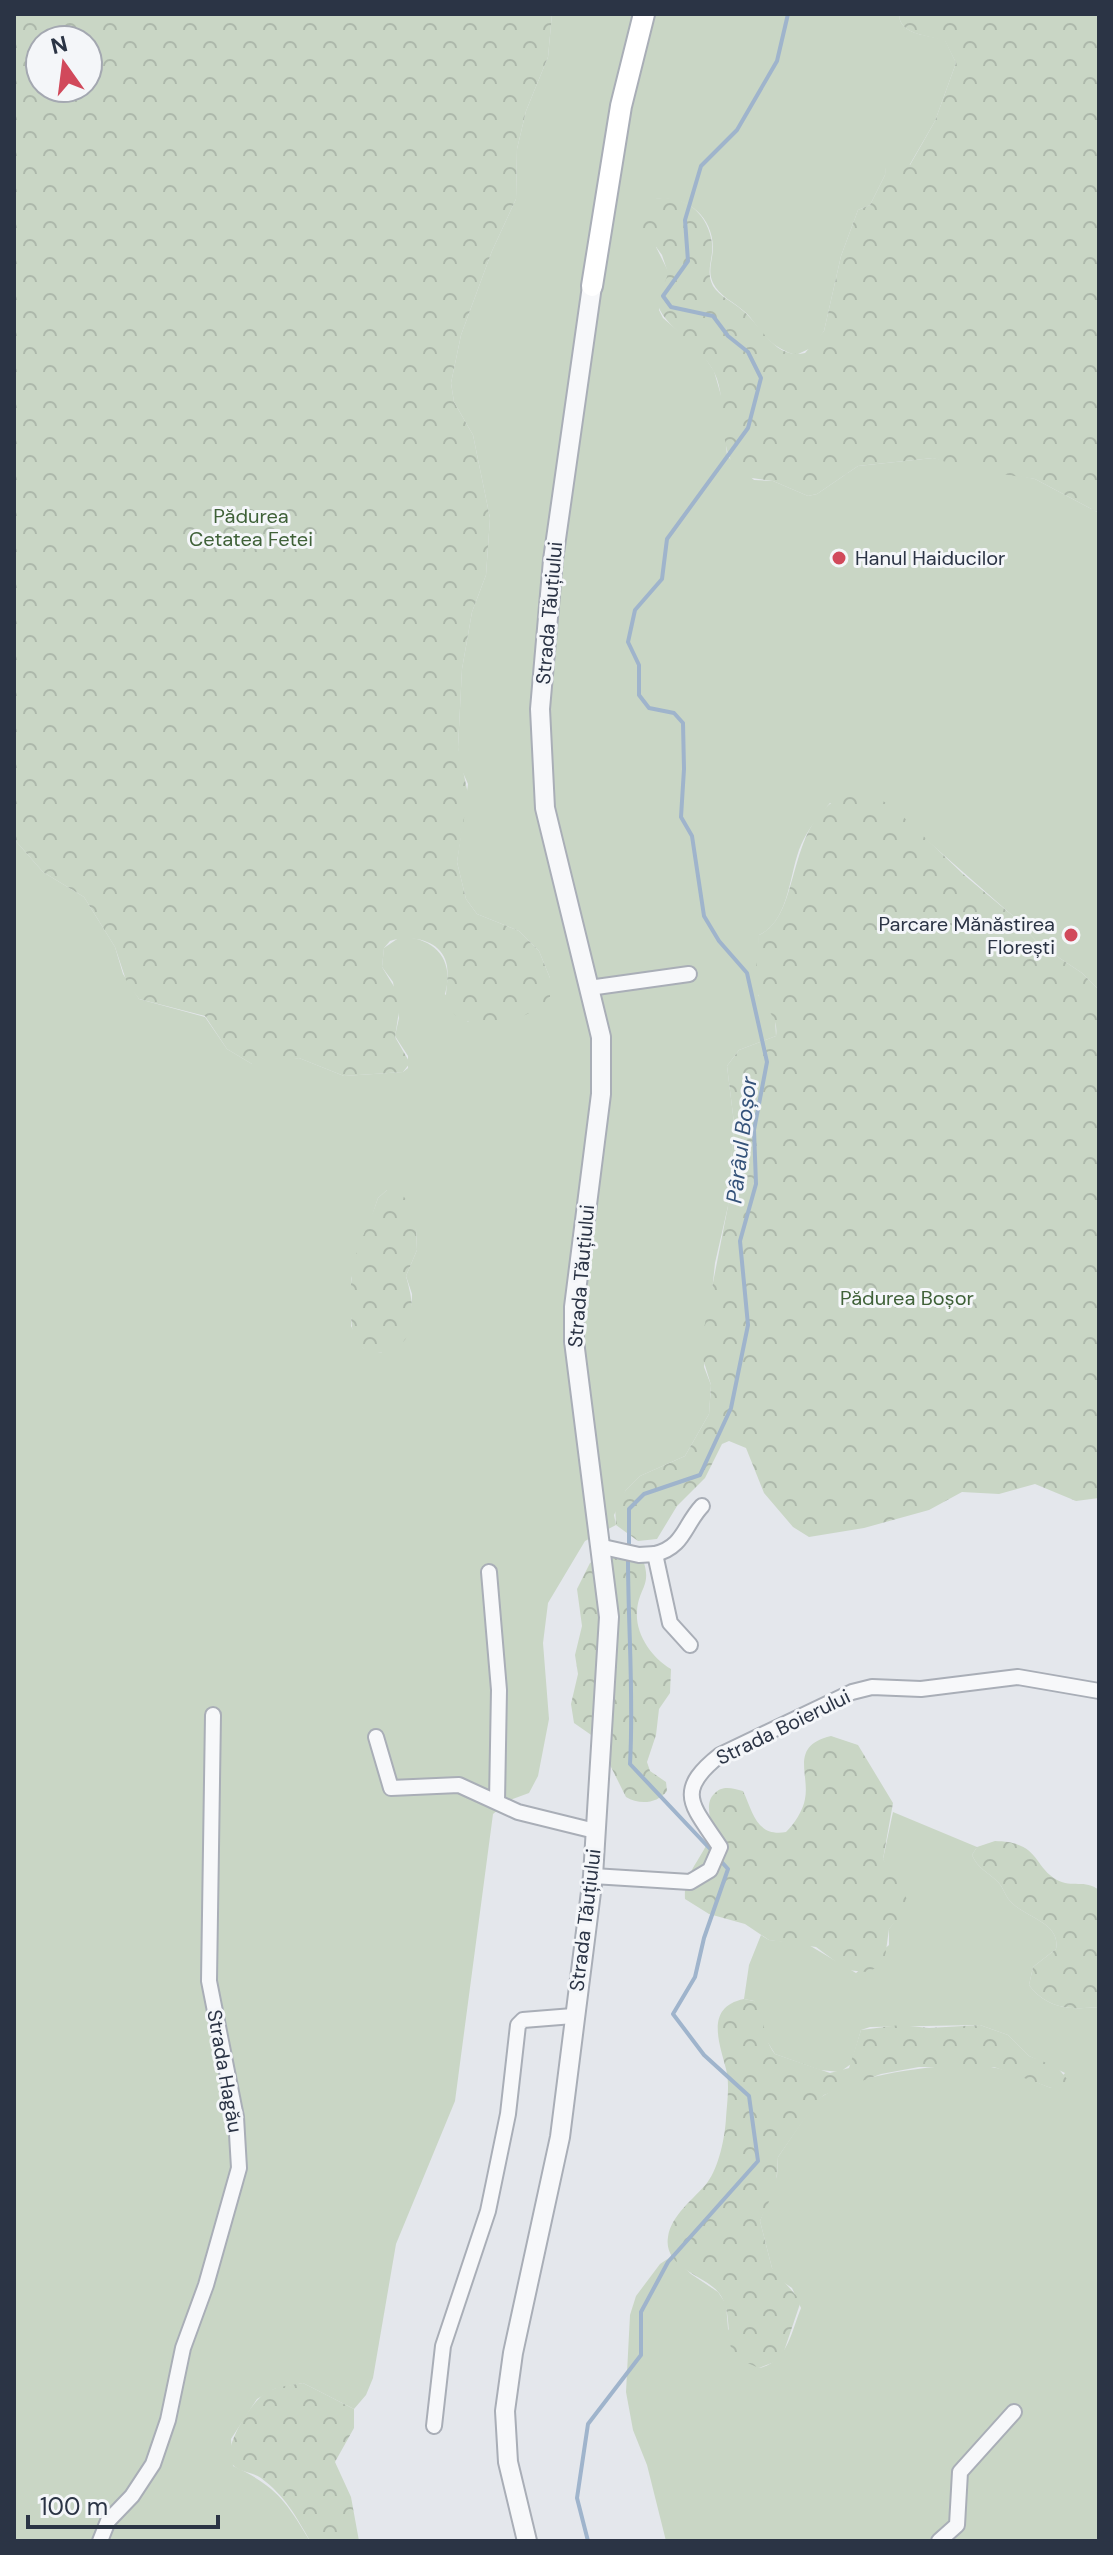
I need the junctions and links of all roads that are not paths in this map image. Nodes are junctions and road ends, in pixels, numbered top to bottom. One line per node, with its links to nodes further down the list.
1 (644, 14): 2 (main road, Strada Tăuțiului)
2 (592, 286): 4 (street, Strada Tăuțiului)
3 (689, 974): 4 (street)
4 (589, 988): 6 (street, Strada Tăuțiului)
5 (702, 1506): 7 (street)
6 (603, 1547): 7 (street); 14 (street, Strada Tăuțiului)
7 (655, 1554): 9 (street)
8 (489, 1572): 13 (street)
9 (690, 1645)
10 (1099, 1691): 15 (street, Strada Boierului)
11 (213, 1715): 19 (street, Strada Hagău)
12 (376, 1737): 13 (street)
13 (497, 1801): 14 (street)
14 (595, 1831): 15 (street, Strada Tăuțiului)
15 (593, 1876): 16 (street, Strada Tăuțiului)
16 (573, 2016): 18 (street); 20 (street, Strada Tăuțiului)
17 (1014, 2412): 21 (street)
18 (434, 2426)
19 (100, 2541)
20 (527, 2541)
21 (939, 2541)

